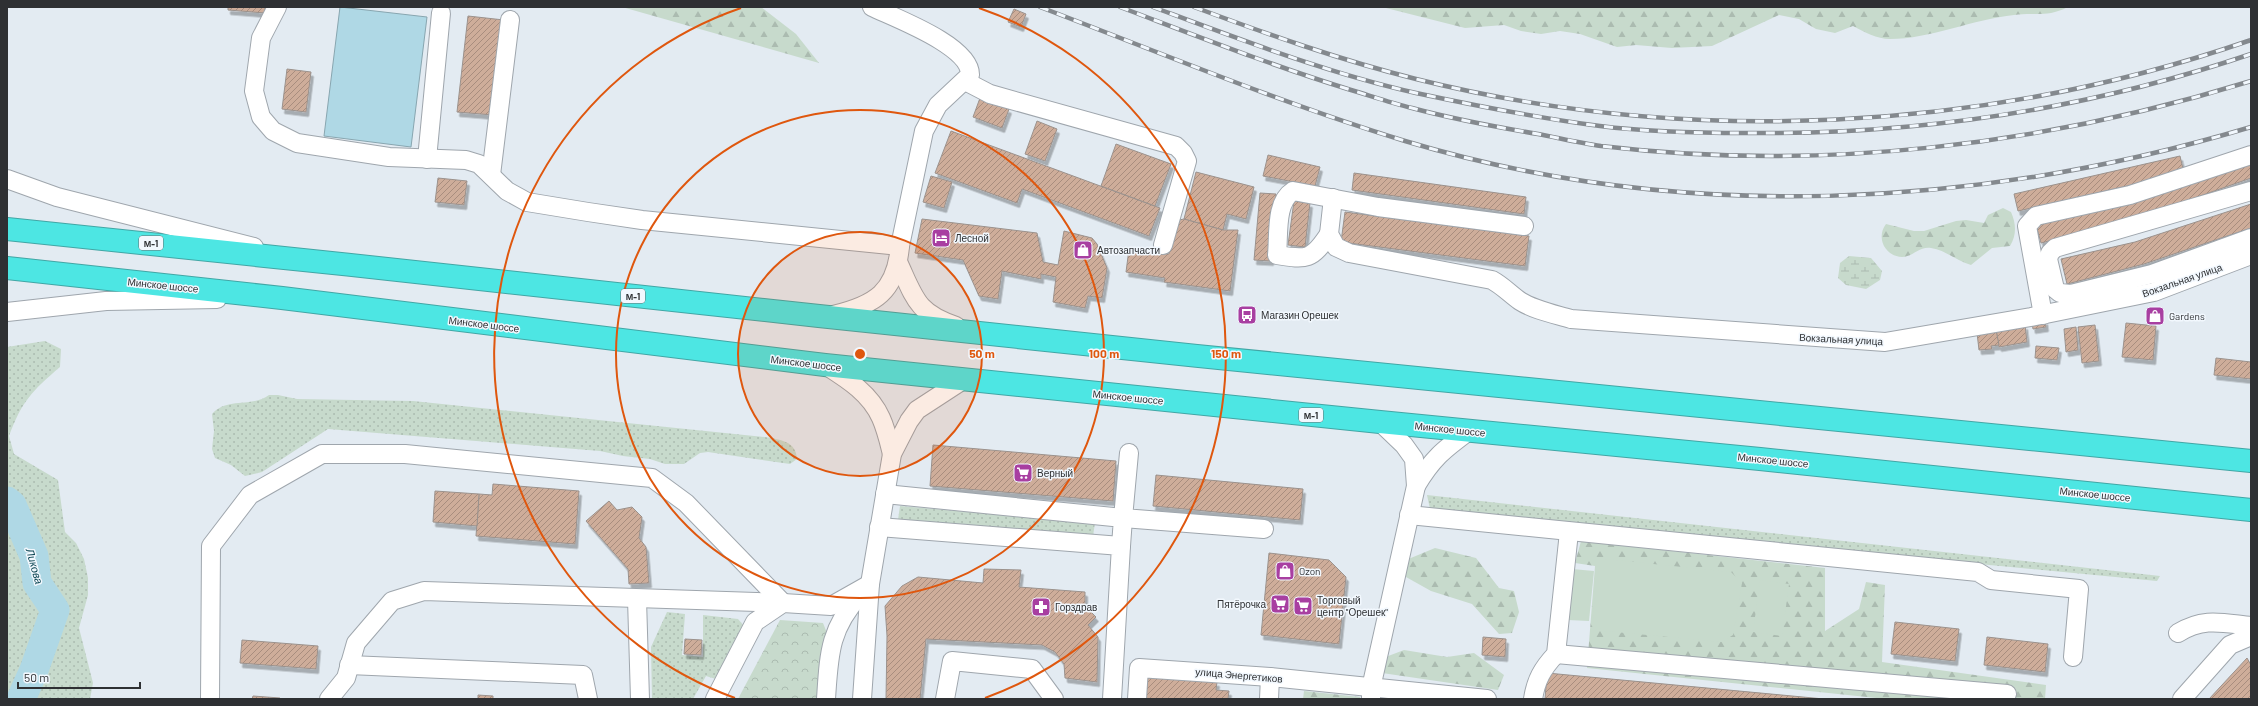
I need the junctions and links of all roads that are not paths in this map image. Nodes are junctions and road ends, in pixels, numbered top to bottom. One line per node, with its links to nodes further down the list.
1 (277, 7): 7 (street)
2 (872, 7): 5 (street)
3 (441, 13): 7 (street)
4 (510, 20): 8 (street)
5 (965, 80): 16 (street); 17 (street)
6 (2251, 155): 24 (street)
7 (427, 159): 8 (street)
8 (491, 174): 17 (street)
9 (7, 179): 19 (street)
10 (2251, 191): 15 (street)
11 (1333, 198): 12 (street); 14 (street); 14 (street)
12 (1524, 226)
13 (7, 229): 19 (highway, М-1)
14 (1329, 234): 24 (street, Вокзальная улица)
15 (2251, 238)
16 (1163, 245)
17 (900, 246): 20 (street)
18 (2251, 256): 24 (street, Вокзальная улица)
19 (295, 258): 25 (highway, М-1)
20 (899, 264): 25 (street); 26 (street)
21 (7, 268): 22 (highway, Минское шоссе / М-1)
22 (282, 298): 23 (street); 27 (highway, Минское шоссе / М-1)
23 (7, 312)
24 (2043, 314)
25 (824, 317): 26 (highway, М-1)
26 (970, 331): 33 (highway, М-1)
27 (825, 365): 28 (highway, Минское шоссе / М-1); 32 (street)
28 (963, 380): 29 (highway, Минское шоссе / М-1); 32 (street)
29 (1380, 422): 30 (highway, Минское шоссе / М-1); 34 (street)
30 (1469, 431): 34 (street); 36 (highway, Минское шоссе / М-1)
31 (1129, 453): 38 (street)
32 (892, 454): 35 (street)
33 (2251, 462)
34 (1416, 486): 37 (street)
35 (885, 494): 38 (street); 39 (street)
36 (2251, 510)
37 (1409, 515): 41 (street); 55 (street)
38 (1123, 518): 40 (street); 42 (street)
39 (879, 527): 42 (street); 43 (street)
40 (1264, 529)
41 (1569, 532): 49 (street); 50 (street)
42 (1121, 546): 52 (street)
43 (870, 584): 45 (street); 62 (street); 63 (street)
44 (637, 599): 45 (street); 51 (street); 60 (street)
45 (783, 603): 57 (street); 61 (street)
46 (2251, 626): 47 (street)
47 (2178, 632)
48 (2251, 636): 71 (street)
49 (1556, 654): 56 (street); 70 (street)
50 (2073, 657)
51 (349, 665): 58 (street); 59 (street)
52 (1114, 666): 53 (street, улица Энергетиков); 66 (street)
53 (1139, 668): 54 (street, улица Энергетиков); 67 (street)
54 (1270, 677): 55 (street, улица Энергетиков); 68 (street)
55 (1371, 694): 69 (street, улица Энергетиков)
56 (2007, 694)
57 (210, 699)
58 (328, 699)
59 (588, 699)
60 (640, 699)
61 (715, 699)
62 (826, 699)
63 (862, 699)
64 (945, 699): 65 (street)
65 (1054, 699)
66 (1112, 699)
67 (1137, 699)
68 (1269, 699)
69 (1487, 699)
70 (1533, 699)
71 (2182, 699)

